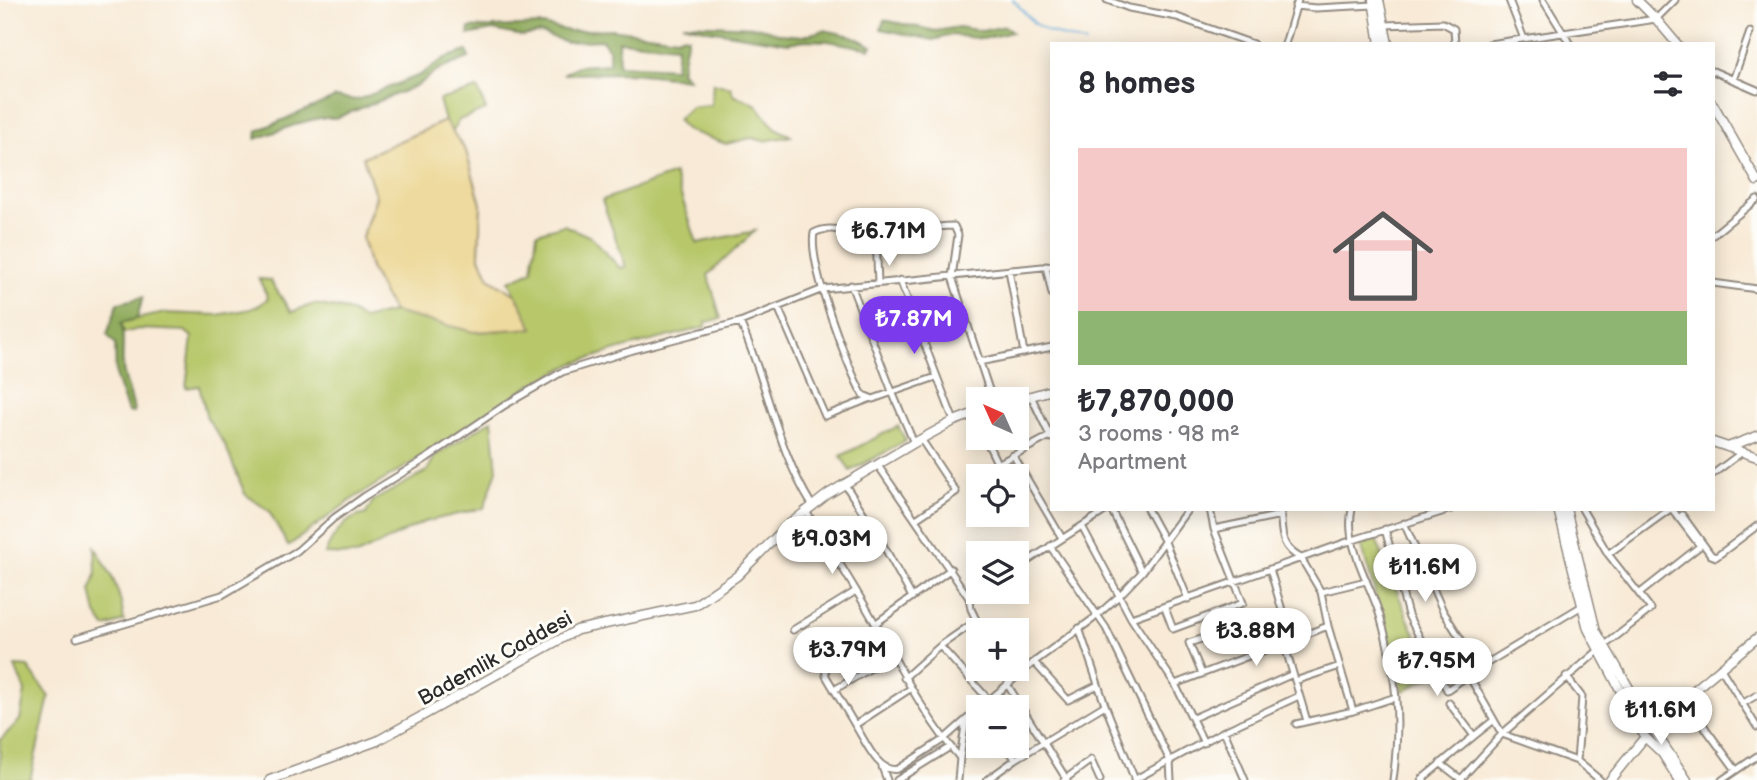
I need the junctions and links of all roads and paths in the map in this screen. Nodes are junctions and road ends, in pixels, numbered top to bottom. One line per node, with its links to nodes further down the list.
1 (1107, 0): 13 (street)
2 (1509, 0): 12 (street)
3 (1543, 0): 11 (street)
4 (1637, 0): 8 (street)
5 (1675, 0): 8 (street)
6 (1375, 2): 7 (street); 9 (street); 15 (street)
7 (1296, 3): 14 (street)
8 (1656, 19): 11 (street); 20 (street)
9 (1384, 24): 16 (street); 17 (street)
10 (1750, 33): 22 (street)
11 (1563, 34): 12 (street); 19 (street)
12 (1524, 39): 18 (street)
13 (1247, 42)
14 (1286, 42)
15 (1380, 42)
16 (1388, 42)
17 (1455, 42)
18 (1503, 42)
19 (1569, 42)
20 (1674, 42)
21 (1715, 72): 22 (street)
22 (1733, 80): 23 (street)
23 (1757, 90)
24 (1715, 108): 25 (street)
25 (1757, 181)
26 (1757, 199): 27 (street)
27 (1715, 233)
28 (876, 237): 31 (street); 33 (street); 36 (street)
29 (1049, 266): 30 (street)
30 (1009, 271): 31 (street); 41 (street)
31 (952, 276): 32 (street); 42 (street)
32 (901, 280): 33 (street); 43 (street)
33 (878, 282): 35 (street)
34 (1715, 283): 37 (street)
35 (851, 285): 36 (street); 46 (street)
36 (823, 289): 38 (street); 48 (street)
37 (1757, 289)
38 (778, 307): 39 (street); 48 (street)
39 (740, 322): 64 (street); 115 (street)
40 (1050, 346): 41 (street)
41 (1024, 353): 42 (street)
42 (979, 362): 44 (street)
43 (936, 377): 46 (street); 50 (street)
44 (988, 387)
45 (1050, 391): 47 (street)
46 (893, 394): 48 (street); 54 (street)
47 (1031, 396): 51 (street)
48 (869, 399)
49 (966, 417): 50 (street, Bademlik Caddesi)
50 (954, 421): 54 (street, Bademlik Caddesi)
51 (1050, 436)
52 (1757, 436): 56 (street)
53 (1050, 438): 58 (street)
54 (918, 441): 60 (street, Bademlik Caddesi); 81 (street)
55 (1715, 441): 56 (street)
56 (1727, 447): 57 (street)
57 (1741, 453): 59 (street); 62 (street)
58 (1013, 455): 61 (street); 87 (street)
59 (1757, 457)
60 (877, 464): 63 (street, Bademlik Caddesi); 81 (street)
61 (1000, 464)
62 (1715, 472)
63 (844, 483): 64 (street, Bademlik Caddesi); 104 (street)
64 (808, 507): 99 (street); 174 (street, Bademlik Caddesi)
65 (1091, 511): 80 (street)
66 (1106, 511): 80 (street)
67 (1110, 511): 96 (street)
68 (1148, 511): 89 (street)
69 (1187, 511): 89 (street)
70 (1210, 511): 85 (street)
71 (1352, 511): 88 (street)
72 (1444, 511): 82 (street)
73 (1558, 511): 106 (street)
74 (1566, 511): 121 (street)
75 (1583, 511): 91 (street)
76 (1666, 511): 91 (street)
77 (1668, 511): 102 (street)
78 (1281, 512): 85 (street); 92 (street)
79 (1682, 515): 84 (street)
80 (1095, 518): 83 (street)
81 (916, 519): 94 (street)
82 (1404, 523): 86 (street); 127 (street)
83 (1083, 526): 87 (street); 103 (street)
84 (1757, 526)
85 (1214, 529): 98 (street)
86 (1385, 529): 88 (street); 129 (street)
87 (1062, 538): 90 (street)
88 (1352, 540): 92 (street); 97 (street)
89 (1165, 542): 96 (street); 105 (street)
90 (1050, 546): 93 (street); 108 (street)
91 (1608, 554): 102 (street)
92 (1301, 558): 95 (street); 100 (street)
93 (1029, 560)
94 (951, 569): 101 (street); 104 (street)
95 (1270, 569): 98 (street); 117 (street)
96 (1142, 572): 103 (street)
97 (1366, 581): 100 (street); 144 (street)
98 (1235, 582): 105 (street); 107 (street)
99 (856, 591): 110 (street); 114 (street)
100 (1321, 592): 111 (street)
101 (966, 593)
102 (1639, 594): 121 (street)
103 (1120, 595): 108 (street); 109 (street)
104 (912, 597): 110 (street)
105 (1188, 599): 107 (street)
106 (1582, 606): 121 (street); 127 (street)
107 (1165, 608): 109 (street)
108 (1098, 615): 113 (street); 167 (street)
109 (1131, 618): 135 (street)
110 (877, 626): 122 (street); 138 (street)
111 (1328, 626): 117 (street); 125 (street)
112 (966, 628): 119 (street)
113 (1079, 628): 123 (street); 136 (street)
114 (793, 630)
115 (77, 638)
116 (1757, 638): 126 (street)
117 (1291, 641): 118 (street)
118 (1284, 643): 120 (street); 132 (street)
119 (940, 646): 131 (street); 139 (street)
120 (1271, 648): 128 (street); 128 (street)
121 (1601, 648): 130 (street); 157 (street)
122 (892, 656): 131 (street); 138 (street)
123 (1034, 662): 124 (street); 136 (street)
124 (1029, 666)
125 (1340, 666): 132 (street); 148 (street)
126 (1720, 667): 143 (street); 146 (street)
127 (1479, 668): 129 (street)
128 (1202, 674): 135 (street)
129 (1469, 676): 151 (street)
130 (1566, 676): 158 (street); 168 (street)
131 (904, 678): 137 (street)
132 (1294, 678): 142 (street); 149 (street)
133 (1010, 681): 134 (street)
134 (1007, 684): 140 (street); 161 (street)
135 (1175, 684): 149 (street)
136 (1098, 685): 147 (street)
137 (910, 689): 154 (street); 160 (street)
138 (834, 690): 154 (street)
139 (984, 695)
140 (995, 695)
141 (1757, 695): 146 (street)
142 (1299, 696): 152 (street); 156 (street)
143 (1687, 696): 157 (street); 171 (street)
144 (1396, 697): 148 (street); 182 (street)
145 (1449, 704): 159 (street)
146 (1742, 704): 155 (street)
147 (1105, 705): 161 (street); 179 (street)
148 (1353, 711): 152 (street)
149 (1193, 718): 162 (street)
150 (966, 720): 160 (street); 165 (street)
151 (1494, 720): 158 (street); 159 (street)
152 (1307, 721): 153 (street)
153 (1296, 724)
154 (855, 725): 170 (street)
155 (1757, 727)
156 (1224, 731): 162 (street); 181 (street)
157 (1648, 731): 186 (street); 187 (street); 188 (street)
158 (1502, 734): 168 (street); 184 (street)
159 (1474, 736): 169 (street)
160 (944, 739): 163 (street); 170 (street)
161 (1044, 741): 166 (street); 173 (street)
162 (1204, 743): 167 (street)
163 (950, 747): 165 (street); 176 (street)
164 (1757, 756): 171 (street)
165 (960, 758): 177 (street)
166 (1016, 759): 172 (street)
167 (1170, 761): 179 (street); 180 (street)
168 (1577, 761): 185 (street)
169 (1440, 763): 183 (street); 184 (street)
170 (882, 767): 175 (street)
171 (1736, 771): 189 (street)
172 (989, 779)
173 (1065, 779): 178 (street)
174 (270, 780)
175 (887, 780)
176 (897, 780)
177 (958, 780)
178 (1100, 780)
179 (1134, 780)
180 (1171, 780)
181 (1245, 780)
182 (1393, 780)
183 (1424, 780)
184 (1461, 780)
185 (1600, 780)
186 (1610, 780)
187 (1679, 780)
188 (1687, 780)
189 (1722, 780)

